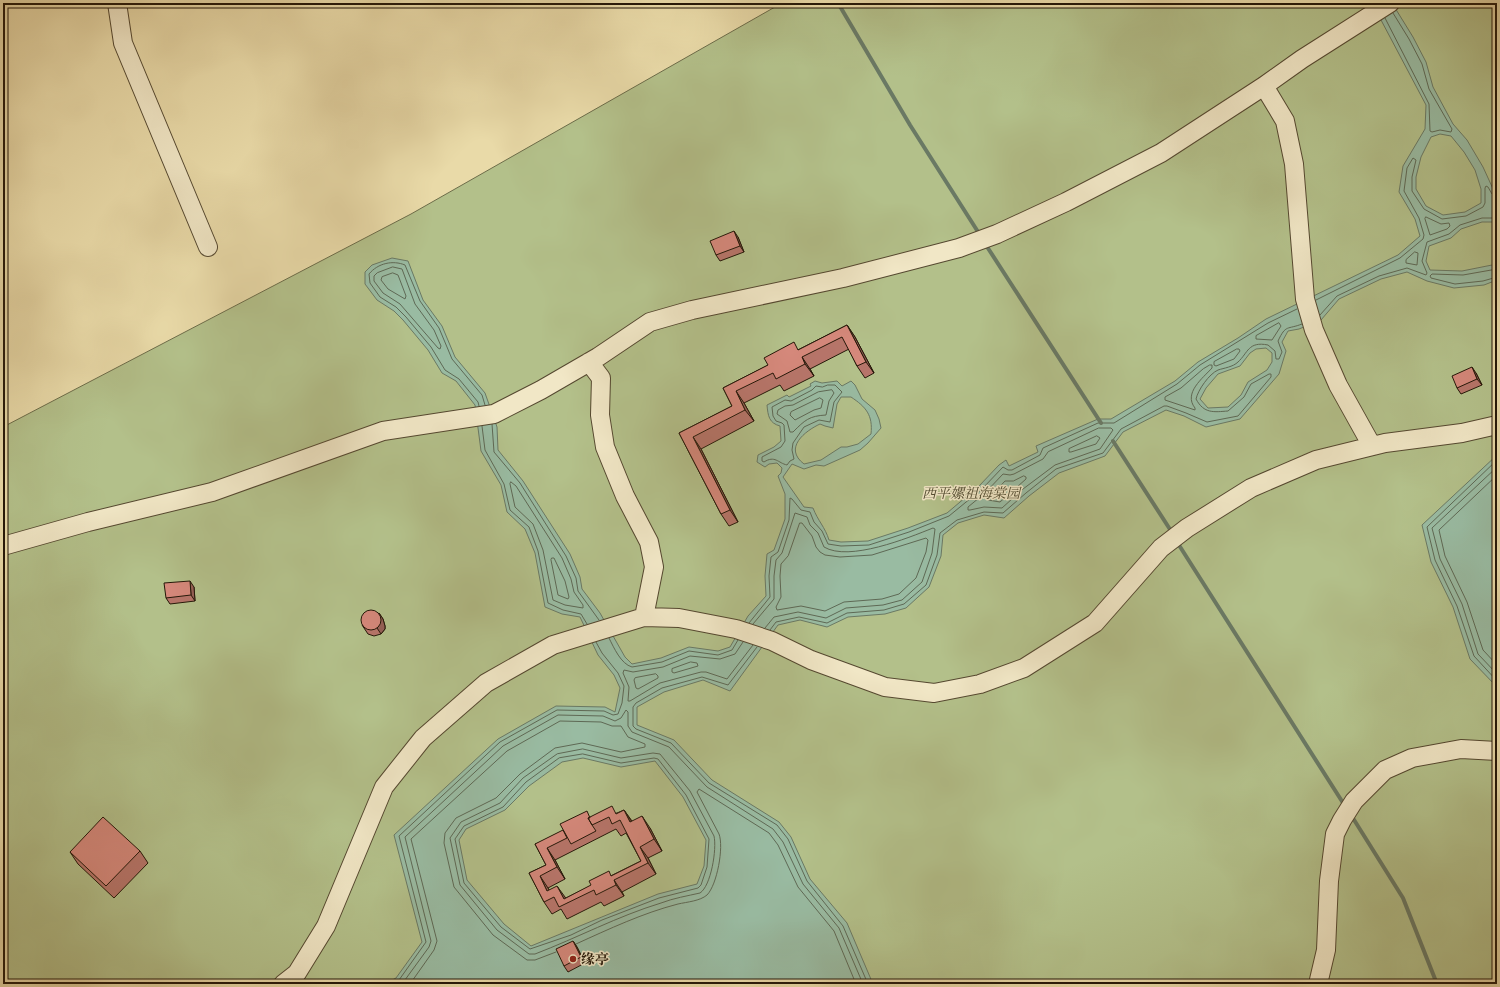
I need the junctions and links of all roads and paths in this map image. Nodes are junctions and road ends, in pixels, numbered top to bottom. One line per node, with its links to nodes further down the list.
1 (117, 3): 4 (street)
2 (1390, 3): 3 (street)
3 (1264, 86): 5 (street); 7 (street)
4 (208, 247)
5 (590, 362): 8 (street); 9 (street)
6 (1497, 425): 7 (street)
7 (1372, 446): 9 (street)
8 (3, 546)
9 (644, 617): 11 (street)
10 (1497, 750): 12 (street)
11 (283, 984)
12 (1318, 984)

